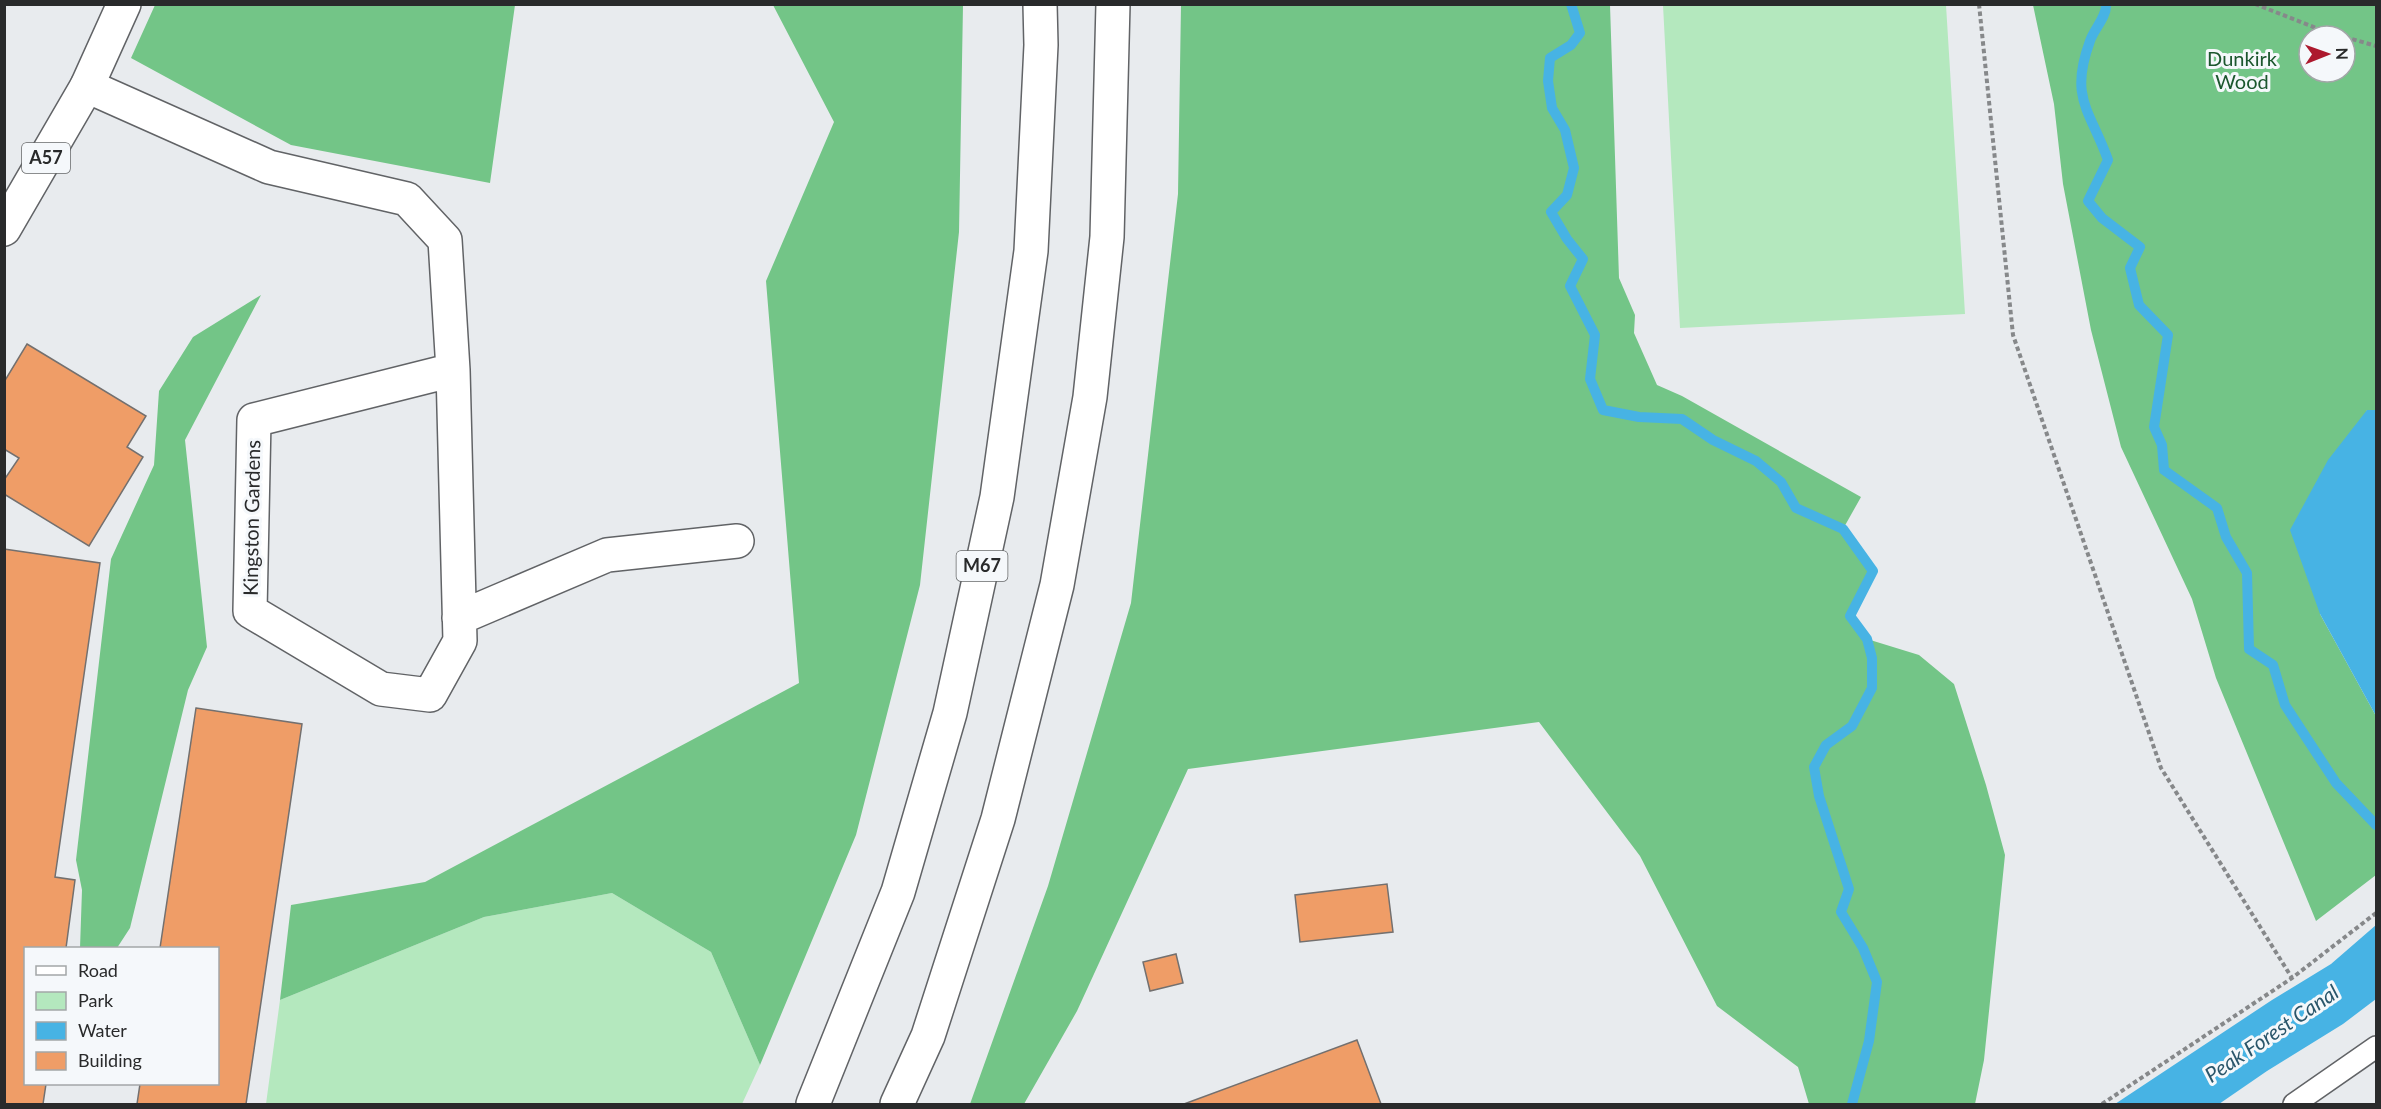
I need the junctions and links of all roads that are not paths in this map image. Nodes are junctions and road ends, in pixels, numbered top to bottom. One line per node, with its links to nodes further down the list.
1 (124, 4): 4 (main road, A57)
2 (1040, 4): 10 (main road, M67)
3 (1113, 4): 11 (main road)
4 (87, 86): 5 (main road, A57); 6 (main road, Kingston Gardens)
5 (4, 229)
6 (453, 370): 8 (main road, Kingston Gardens); 8 (main road, Kingston Gardens)
7 (737, 541): 8 (main road)
8 (459, 618)
9 (2376, 1047): 12 (lane)
10 (813, 1104)
11 (897, 1104)
12 (2294, 1104)

